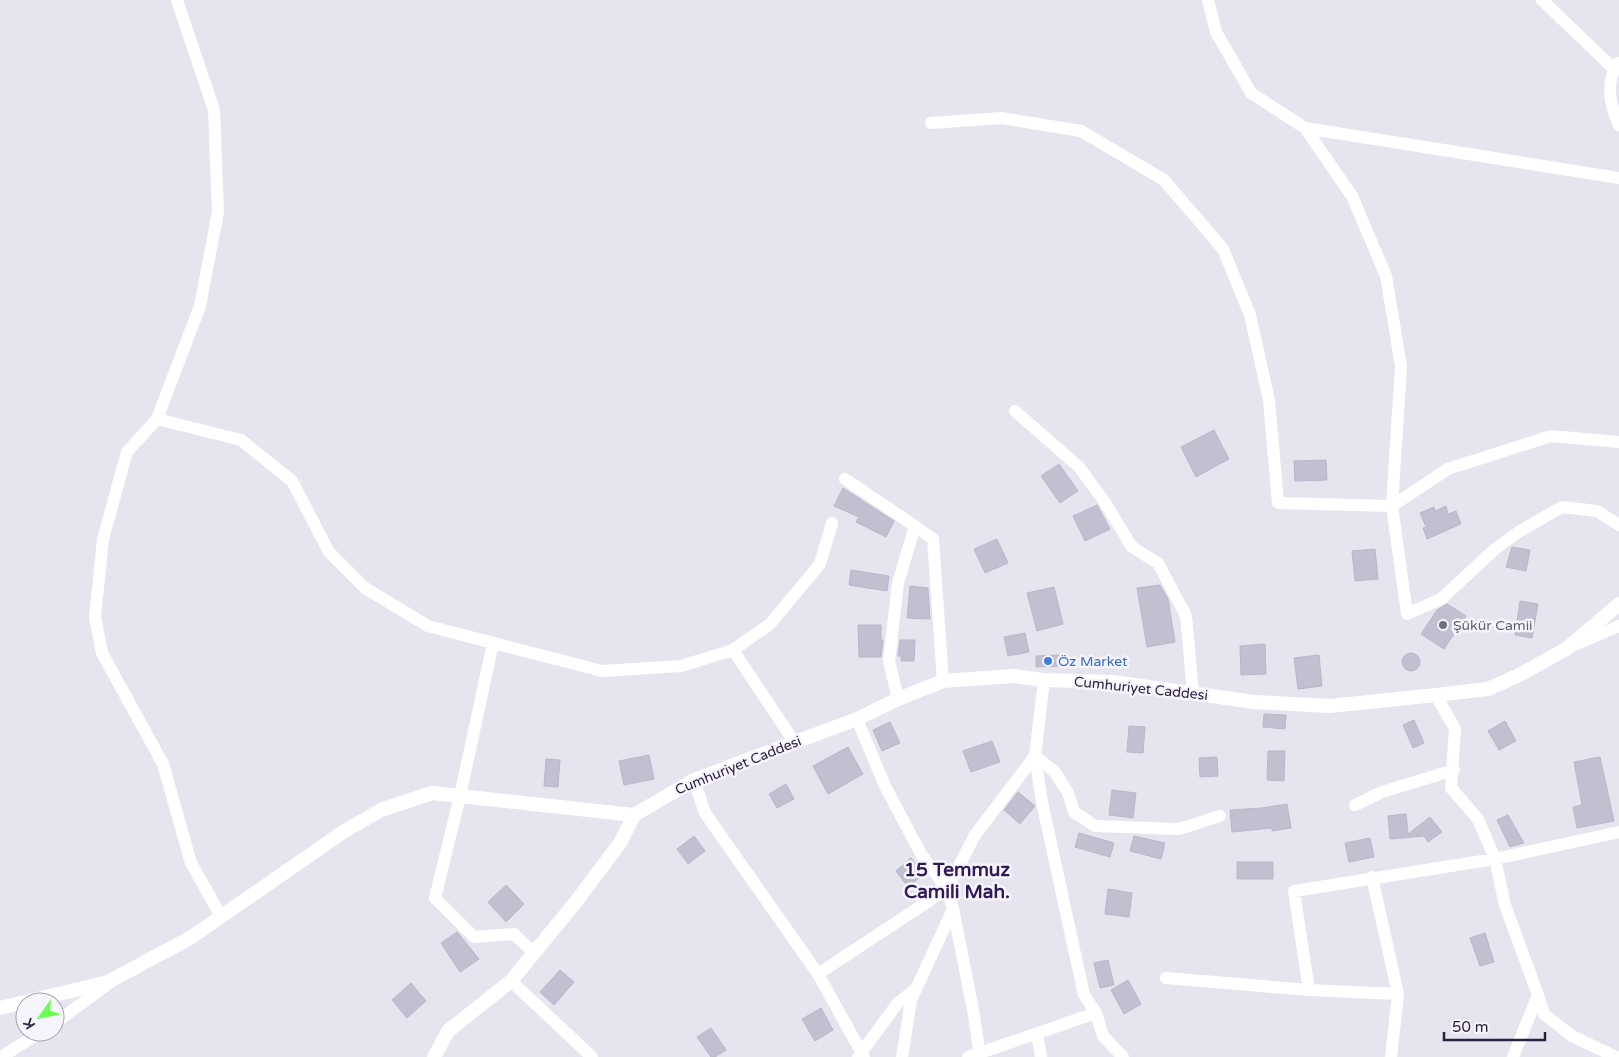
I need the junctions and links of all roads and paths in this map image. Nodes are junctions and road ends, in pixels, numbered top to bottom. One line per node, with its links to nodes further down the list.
1 (177, 0): 10 (street)
2 (1208, 0): 7 (street)
3 (1542, 0): 4 (street)
4 (1617, 66): 6 (street)
5 (931, 123): 13 (street)
6 (1619, 125)
7 (1305, 128): 8 (street); 13 (street)
8 (1619, 178)
9 (1015, 411): 24 (street)
10 (158, 419): 19 (street); 41 (street)
11 (1619, 442): 13 (street)
12 (846, 479): 16 (street)
13 (1392, 506): 15 (street)
14 (832, 523): 21 (street)
15 (1619, 525)
16 (915, 526): 23 (street); 26 (street)
17 (1619, 604): 20 (street, Cumhuriyet Caddesi)
18 (1619, 626): 20 (street)
19 (493, 643): 21 (street); 32 (street)
20 (1566, 648): 25 (street, Cumhuriyet Caddesi)
21 (733, 650): 28 (street)
22 (1044, 680): 23 (street, Cumhuriyet Caddesi); 24 (street, Cumhuriyet Caddesi); 29 (street)
23 (943, 681): 26 (street, Cumhuriyet Caddesi)
24 (1193, 693): 25 (street, Cumhuriyet Caddesi)
25 (1436, 695): 30 (street)
26 (898, 699): 27 (street, Cumhuriyet Caddesi)
27 (857, 719): 28 (street, Cumhuriyet Caddesi); 39 (street)
28 (795, 743): 31 (street, Cumhuriyet Caddesi)
29 (1035, 756): 35 (street); 39 (street); 54 (street)
30 (1454, 770): 33 (street); 37 (street)
31 (694, 780): 34 (street, Cumhuriyet Caddesi); 43 (street)
32 (460, 796): 34 (street); 41 (street); 42 (street)
33 (1355, 805)
34 (634, 815): 42 (street)
35 (1220, 816)
36 (1619, 832): 37 (street)
37 (1495, 859): 38 (street); 51 (street)
38 (1372, 877): 48 (street); 50 (street)
39 (947, 889): 40 (street); 43 (street)
40 (953, 909): 47 (street); 59 (street)
41 (221, 916): 44 (street)
42 (533, 952): 46 (street)
43 (818, 974): 58 (street)
44 (120, 975): 49 (street); 55 (street)
45 (1166, 978): 48 (street)
46 (511, 981): 61 (street); 62 (street)
47 (917, 988): 58 (street); 63 (street)
48 (1309, 990): 50 (street)
49 (65, 992)
50 (1398, 994): 66 (street)
51 (1538, 995): 67 (street); 68 (street)
52 (15, 1004): 53 (street)
53 (0, 1008)
54 (1096, 1013): 56 (street); 65 (street)
55 (65, 1016)
56 (1037, 1033): 59 (street); 64 (street)
57 (25, 1042): 60 (street)
58 (861, 1056)
59 (976, 1056)
60 (2, 1057)
61 (434, 1057)
62 (592, 1057)
63 (902, 1057)
64 (1041, 1057)
65 (1123, 1057)
66 (1391, 1057)
67 (1512, 1057)
68 (1618, 1057)

